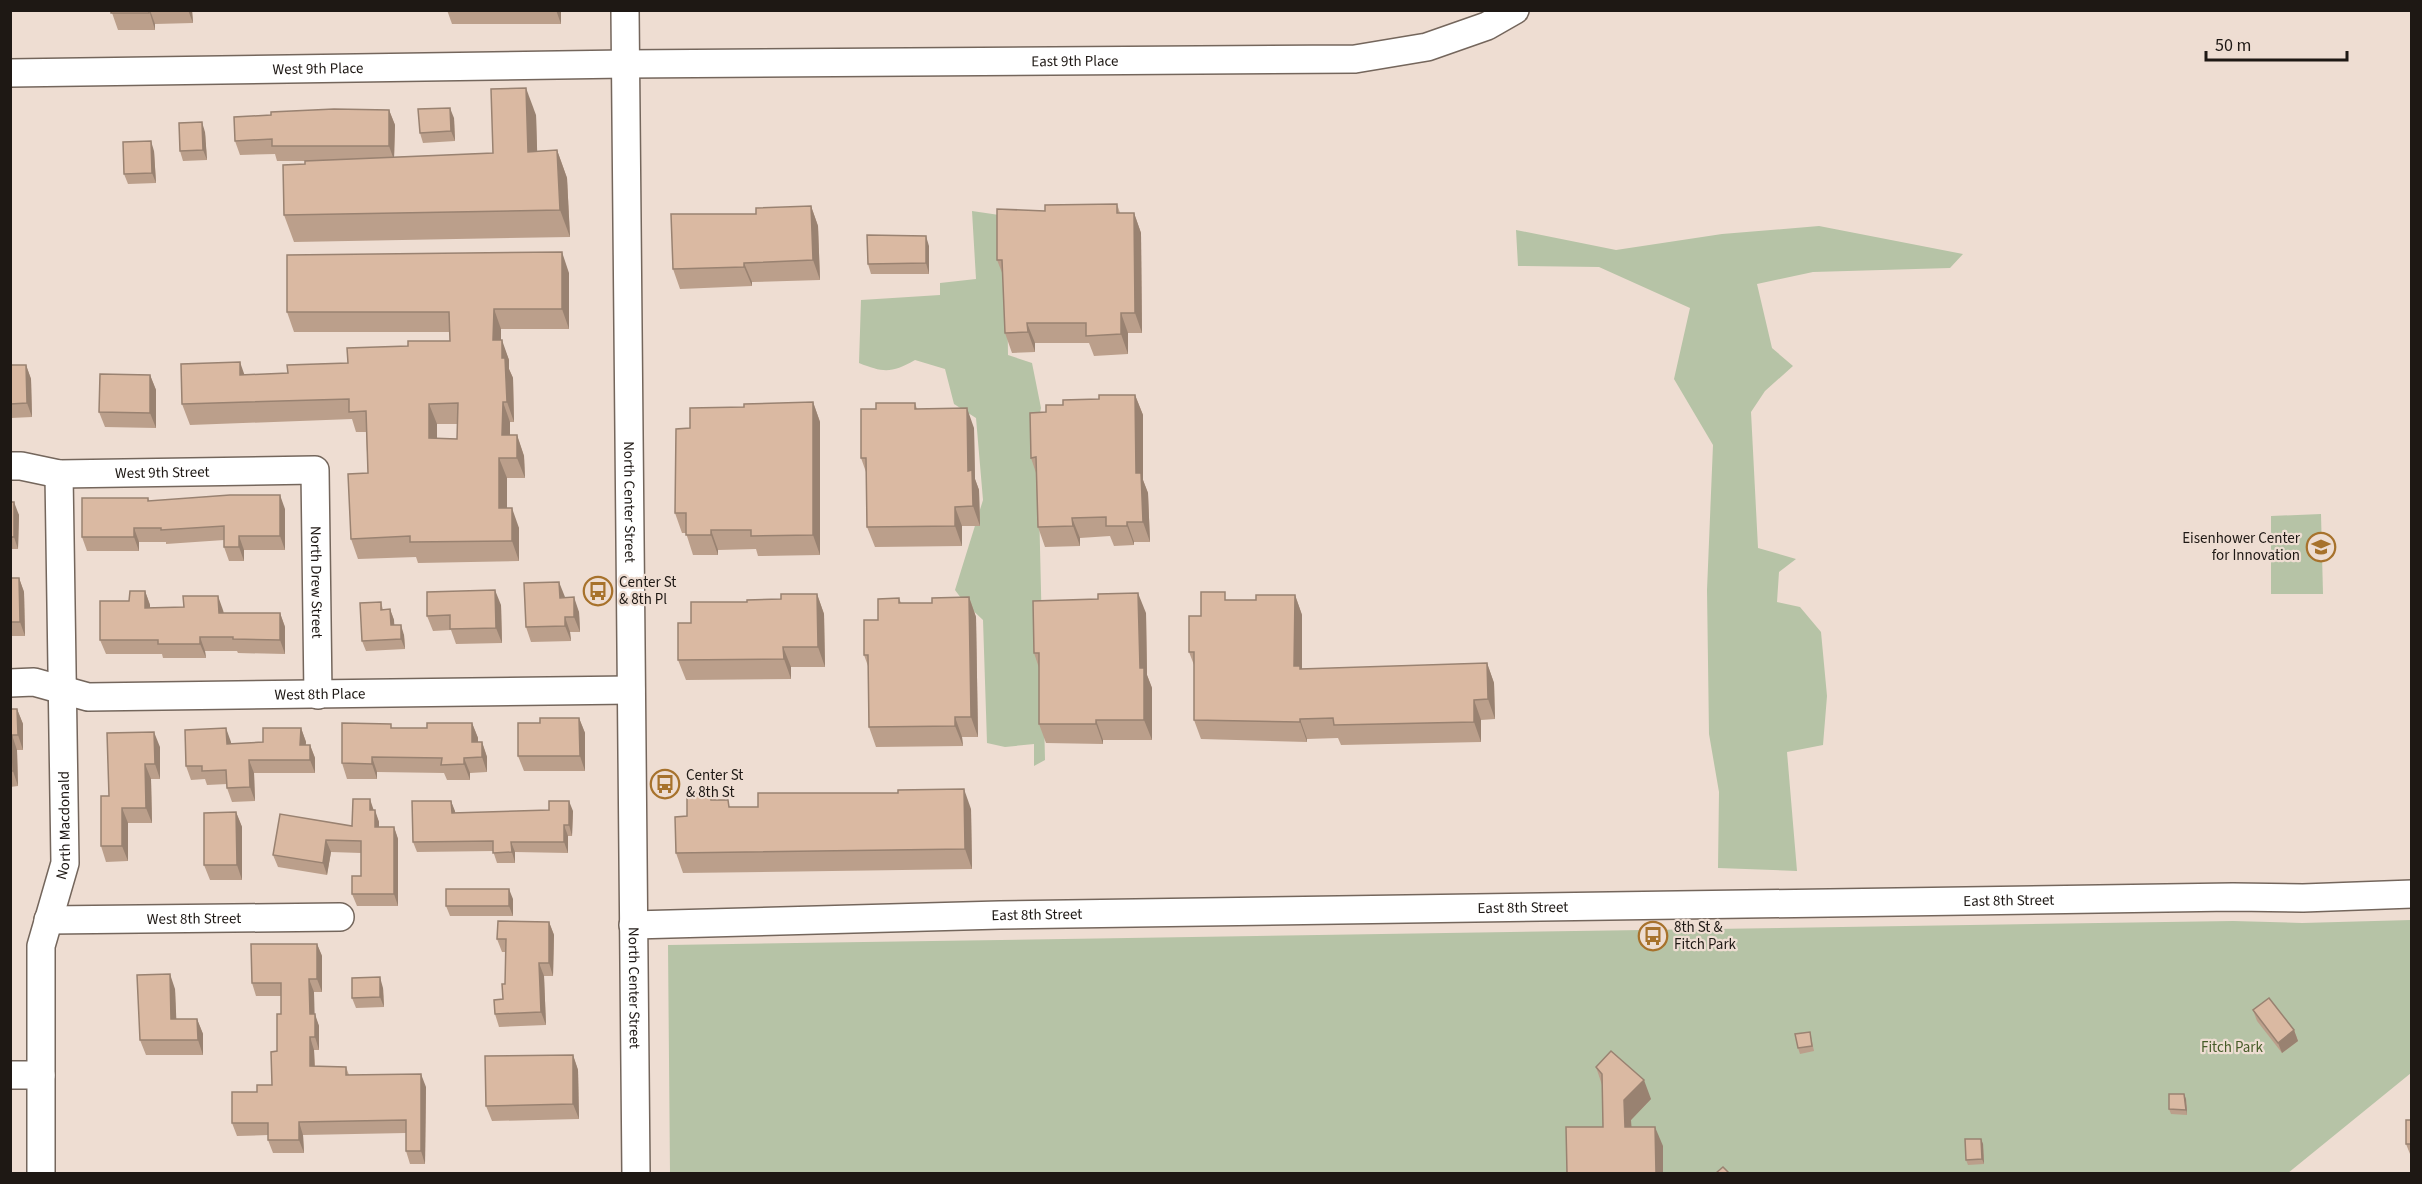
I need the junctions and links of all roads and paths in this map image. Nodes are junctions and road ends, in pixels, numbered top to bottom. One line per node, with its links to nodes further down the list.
1 (625, 10): 3 (street, North Center Street)
2 (1515, 10): 3 (street, East 9th Place)
3 (625, 64): 4 (street, West 9th Place); 10 (street, North Center Street)
4 (10, 73)
5 (10, 466): 7 (street, West 9th Street)
6 (315, 470): 7 (street, West 9th Street); 11 (street, North Drew Street)
7 (59, 474): 9 (street, North Macdonald)
8 (10, 683): 9 (street, West 8th Place)
9 (62, 689): 11 (street, West 8th Place); 14 (street, North Macdonald)
10 (631, 690): 11 (street, West 8th Place); 15 (street, North Center Street)
11 (318, 695)
12 (2412, 894): 15 (street, East 8th Street)
13 (340, 917): 14 (street, West 8th Street)
14 (48, 920): 17 (street, North Macdonald)
15 (633, 925): 19 (street, North Center Street)
16 (10, 1075): 17 (street)
17 (41, 1075): 18 (street, North Macdonald)
18 (41, 1173)
19 (636, 1173)

